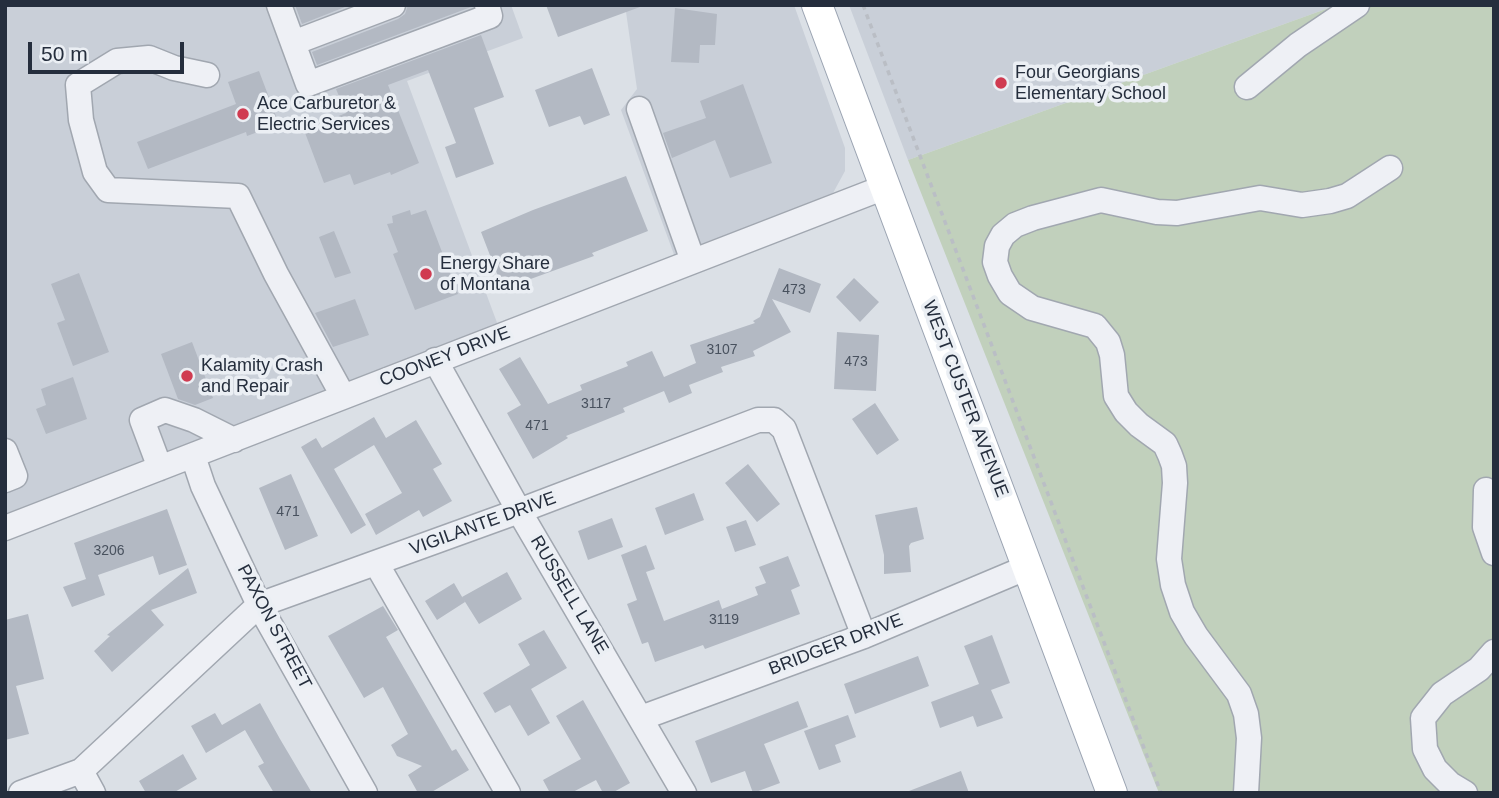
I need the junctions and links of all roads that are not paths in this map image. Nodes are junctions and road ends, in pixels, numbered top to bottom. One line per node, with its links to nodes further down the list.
1 (279, 5): 6 (street)
2 (393, 5): 6 (street)
3 (486, 5): 6 (street)
4 (817, 5): 11 (main road, WEST CUSTER AVENUE)
5 (1357, 5): 8 (street)
6 (293, 43)
7 (207, 75): 14 (street)
8 (1247, 87)
9 (639, 109): 12 (street)
10 (1390, 169): 37 (street)
11 (885, 187): 12 (street, COONEY DRIVE); 25 (main road, WEST CUSTER AVENUE)
12 (694, 261): 13 (street, COONEY DRIVE)
13 (435, 360): 14 (street, COONEY DRIVE); 21 (street, RUSSELL LANE)
14 (343, 397): 15 (street, COONEY DRIVE)
15 (234, 440): 17 (street, COONEY DRIVE); 18 (street)
16 (5, 451): 19 (street)
17 (193, 456): 18 (street, COONEY DRIVE); 26 (street, PAXON STREET)
18 (160, 468): 22 (street, COONEY DRIVE)
19 (5, 480)
20 (1486, 490): 23 (street)
21 (520, 511): 24 (street, VIGILANTE DRIVE); 27 (street, VIGILANTE DRIVE); 29 (street, RUSSELL LANE)
22 (5, 528)
23 (1494, 553)
24 (376, 563): 26 (street, VIGILANTE DRIVE); 34 (street)
25 (1028, 567): 27 (street, BRIDGER DRIVE); 36 (main road, WEST CUSTER AVENUE)
26 (259, 605): 30 (street, VIGILANTE DRIVE); 33 (street, PAXON STREET)
27 (864, 636): 29 (street, BRIDGER DRIVE)
28 (1494, 652): 38 (street)
29 (641, 718): 35 (street, RUSSELL LANE)
30 (81, 771): 31 (street, VIGILANTE DRIVE); 32 (street)
31 (21, 793)
32 (93, 793)
33 (365, 793)
34 (508, 793)
35 (684, 793)
36 (1112, 793)
37 (1246, 793)
38 (1465, 793)

